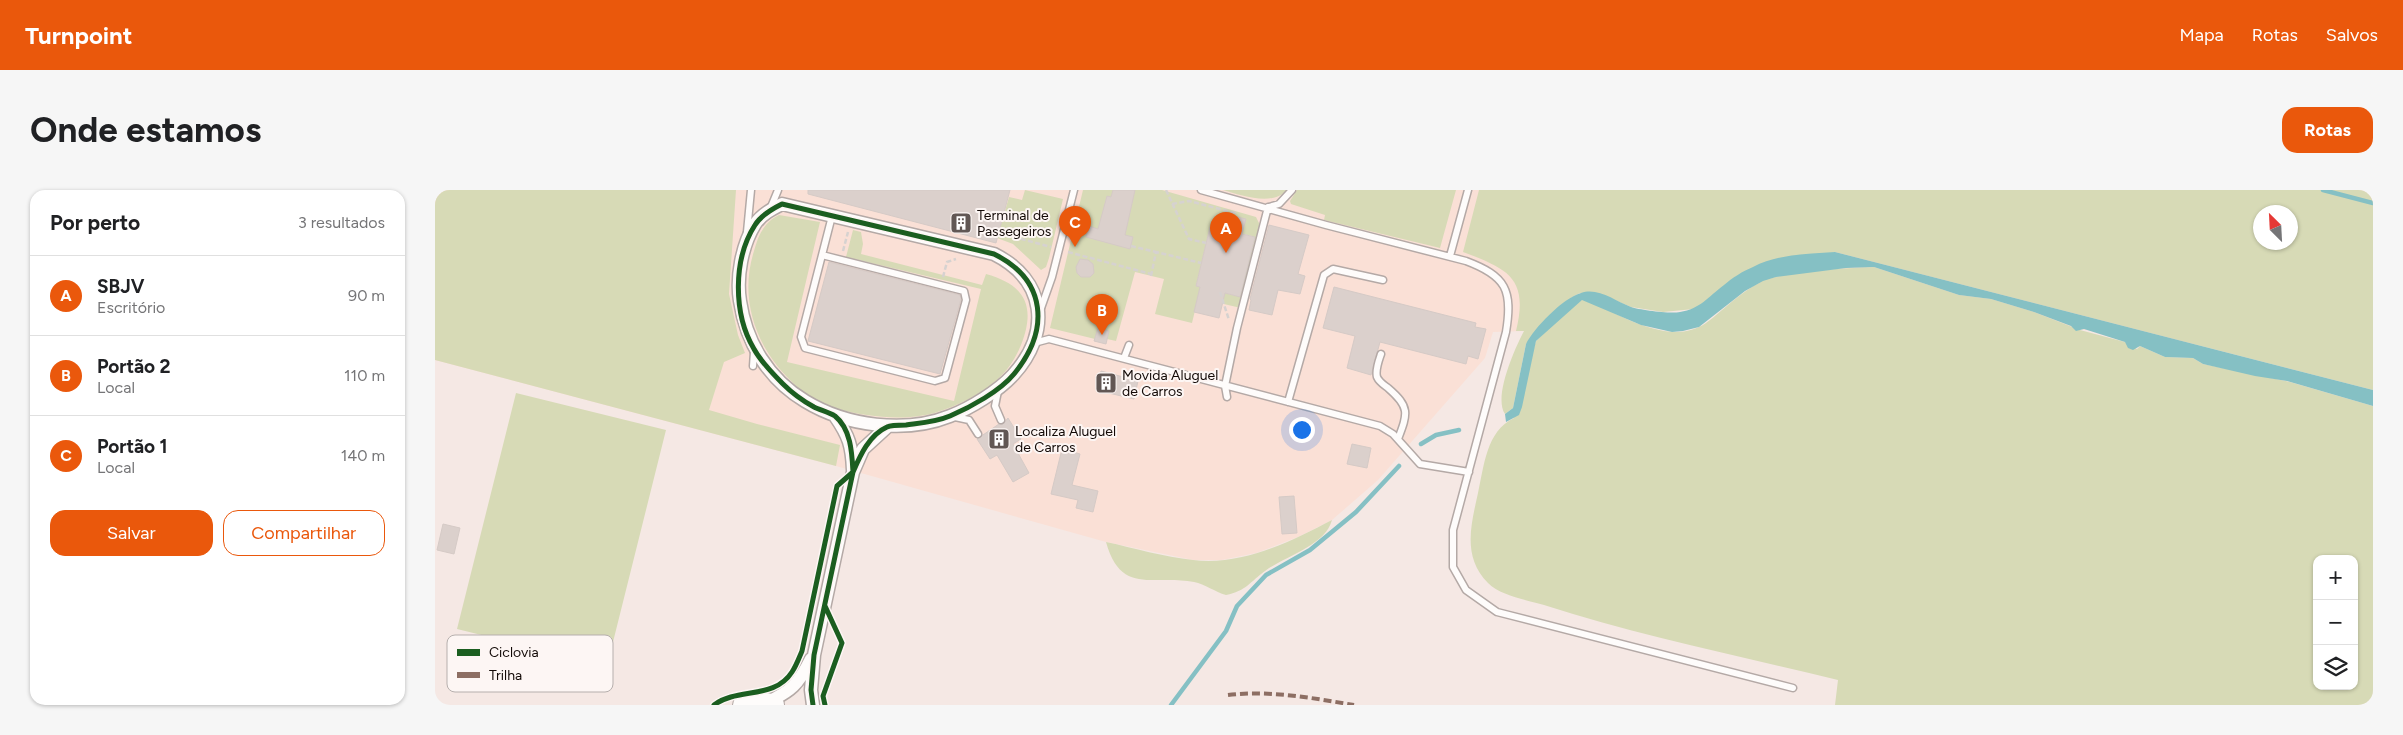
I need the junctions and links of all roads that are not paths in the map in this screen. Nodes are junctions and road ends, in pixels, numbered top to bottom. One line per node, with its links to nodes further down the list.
1 (751, 190): 10 (lane)
2 (778, 190): 8 (lane)
3 (1074, 190): 14 (lane)
4 (1201, 190): 7 (lane)
5 (1292, 190): 7 (lane)
6 (1468, 190): 12 (lane)
7 (1268, 207): 12 (lane); 22 (lane)
8 (768, 211): 9 (street); 10 (street)
9 (832, 216): 11 (lane); 14 (street)
10 (746, 245): 18 (street)
11 (822, 256): 11 (lane)
12 (1450, 256): 33 (lane)
13 (1383, 280): 25 (lane)
14 (1038, 321): 15 (lane); 16 (street)
15 (1049, 338): 16 (lane); 20 (lane)
16 (1034, 343): 23 (street)
17 (1129, 345): 20 (lane)
18 (753, 348): 21 (lane); 26 (street)
19 (1381, 354): 31 (lane)
20 (1124, 358): 22 (lane)
21 (753, 366)
22 (1225, 386): 24 (lane); 25 (lane)
23 (999, 387): 27 (street); 28 (lane)
24 (1227, 397)
25 (1288, 402): 31 (lane)
26 (835, 416): 29 (street); 32 (street)
27 (951, 416): 29 (street); 30 (lane)
28 (1001, 420)
29 (887, 427): 32 (street)
30 (979, 434)
31 (1398, 439): 33 (lane)
32 (853, 472): 34 (street)
33 (1469, 472): 35 (lane)
34 (814, 655): 36 (street); 38 (street)
35 (1793, 688)
36 (770, 704): 37 (main road)
37 (743, 705)
38 (813, 705)

